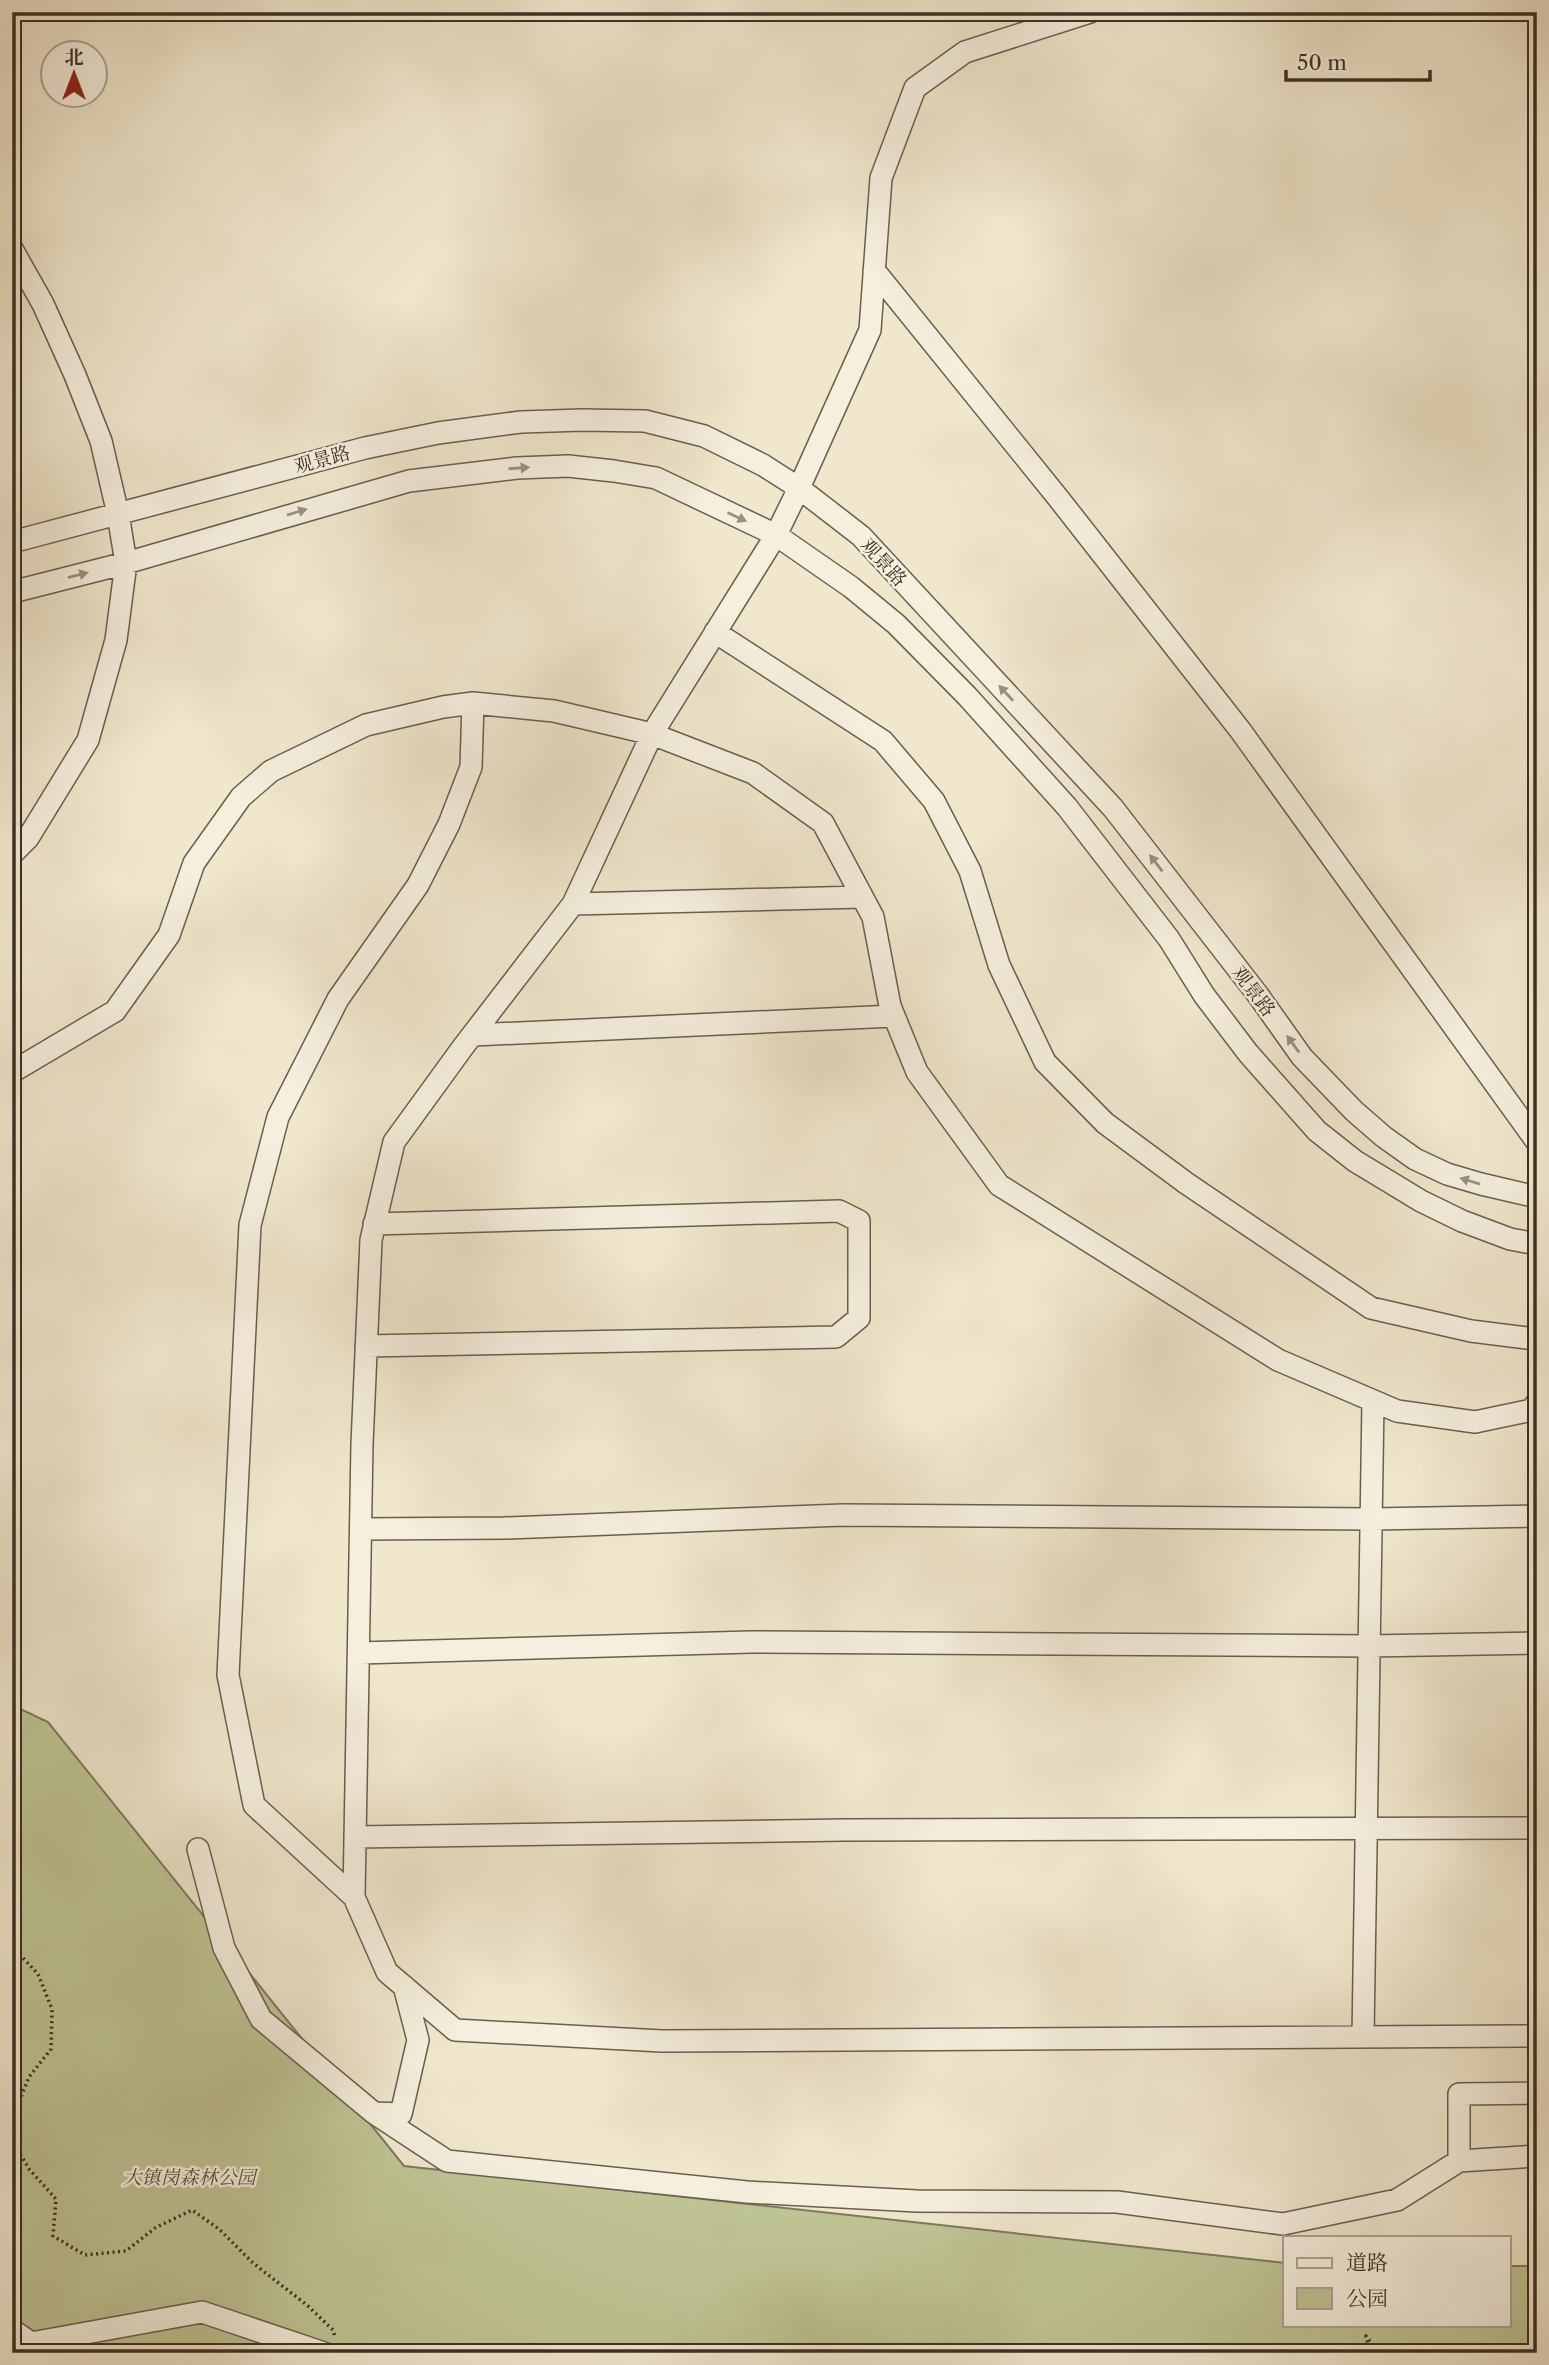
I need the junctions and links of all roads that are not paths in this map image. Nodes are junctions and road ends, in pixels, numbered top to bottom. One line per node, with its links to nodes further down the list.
1 (1090, 12): 3 (street)
2 (12, 249): 5 (street)
3 (874, 270): 4 (street); 19 (street)
4 (799, 488): 5 (street, 观景路); 6 (street); 20 (street, 观景路, one-way to 4)
5 (118, 514): 7 (street, 观景路); 8 (street)
6 (775, 535): 8 (street, 观景路, one-way to 6); 10 (street); 22 (street, 观景路)
7 (12, 542)
8 (126, 563): 9 (street, 观景路, one-way to 8); 13 (street)
9 (12, 592)
10 (715, 632): 12 (street); 23 (street)
11 (473, 703): 12 (street); 18 (street); 37 (street)
12 (652, 734): 14 (street); 15 (street)
13 (12, 854)
14 (862, 897): 15 (street); 16 (street)
15 (573, 904): 17 (street)
16 (894, 1016): 17 (street); 25 (street)
17 (473, 1034): 21 (street)
18 (12, 1072)
19 (1537, 1142)
20 (1537, 1197)
21 (374, 1224): 24 (street); 24 (street)
22 (1537, 1244)
23 (1537, 1336)
24 (366, 1346): 29 (street)
25 (1373, 1401): 26 (street); 28 (street)
26 (1537, 1402)
27 (1537, 1516): 28 (street)
28 (1371, 1519): 29 (street); 31 (street)
29 (361, 1529): 32 (street)
30 (1537, 1643): 31 (street)
31 (1369, 1646): 32 (street); 34 (street)
32 (359, 1653): 35 (street)
33 (1537, 1828): 34 (street)
34 (1366, 1830): 35 (street); 40 (street)
35 (355, 1837): 37 (street)
36 (198, 1849): 42 (street)
37 (354, 1897): 38 (street)
38 (404, 1986): 40 (street); 42 (street)
39 (1537, 2036): 40 (street)
40 (1363, 2037)
41 (1537, 2093): 44 (street)
42 (374, 2113): 44 (street)
43 (1537, 2155): 44 (street)
44 (1459, 2161)
45 (12, 2330): 46 (street)
46 (330, 2347)

